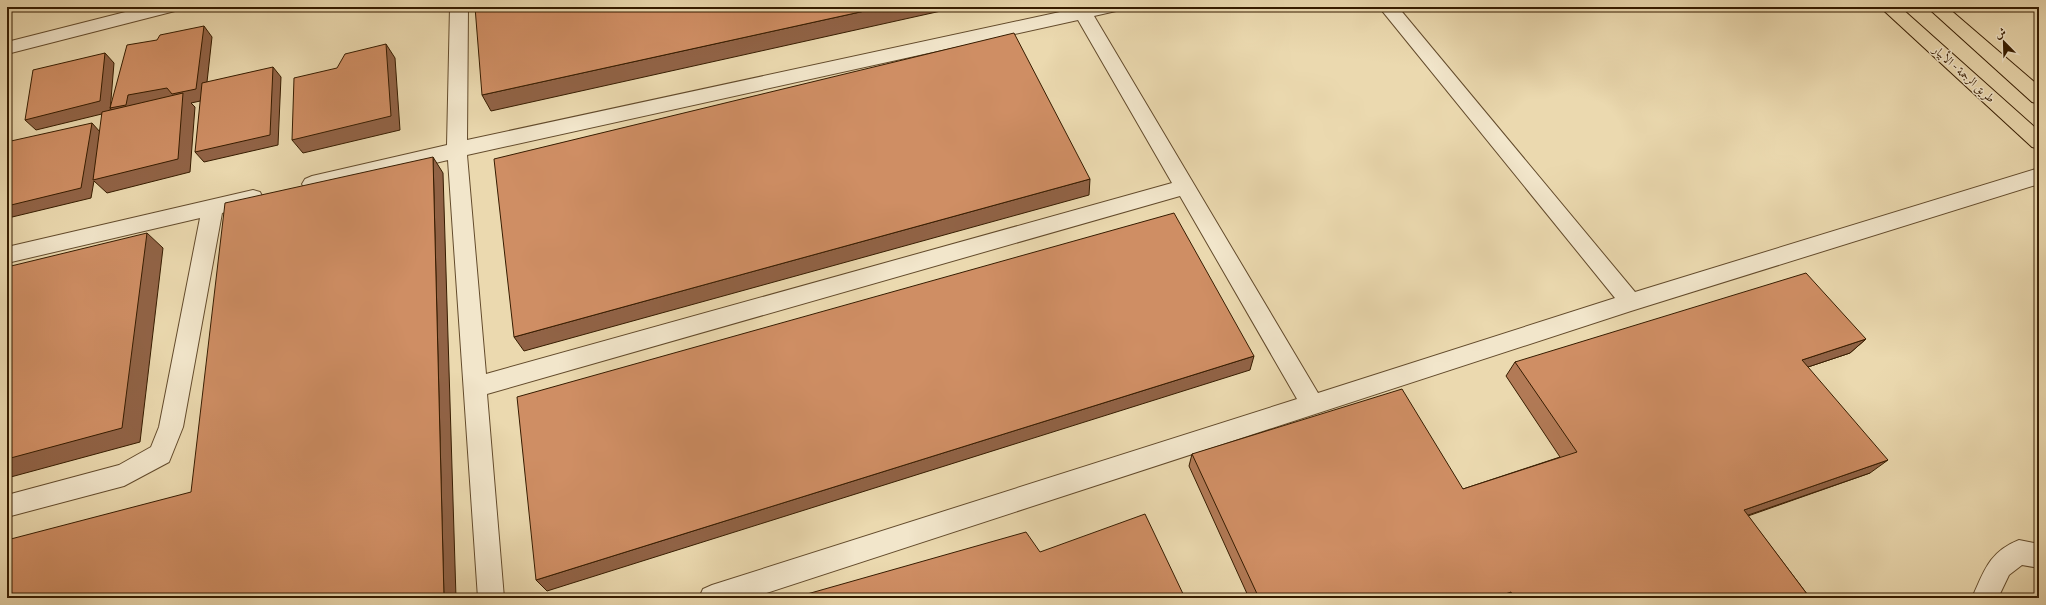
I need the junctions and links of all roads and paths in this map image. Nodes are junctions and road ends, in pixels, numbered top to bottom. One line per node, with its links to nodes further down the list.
1 (169, 7): 8 (street)
2 (459, 7): 11 (street)
3 (1110, 7): 7 (street)
4 (1388, 7): 18 (street)
5 (1889, 7): 10 (highway, طريق الرجمة - الأبيار)
6 (1936, 7): 9 (highway)
7 (1084, 13): 11 (street); 13 (street)
8 (7, 48)
9 (2039, 97)
10 (2039, 142)
11 (457, 150): 14 (street); 19 (street)
12 (2039, 176): 18 (street)
13 (1186, 187): 19 (street); 20 (street)
14 (296, 188)
15 (274, 193): 16 (street)
16 (213, 207): 17 (street); 21 (street)
17 (7, 255)
18 (1631, 302): 20 (street)
19 (475, 387): 23 (street)
20 (1313, 405): 24 (street)
21 (7, 506)
22 (2039, 556): 25 (street)
23 (491, 598)
24 (712, 598)
25 (1985, 598)

